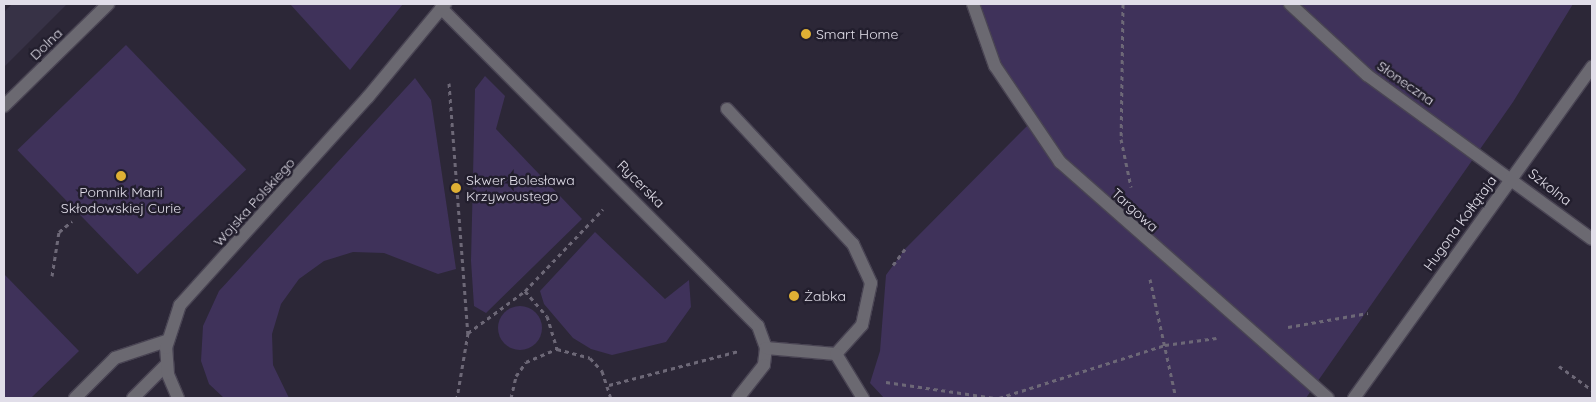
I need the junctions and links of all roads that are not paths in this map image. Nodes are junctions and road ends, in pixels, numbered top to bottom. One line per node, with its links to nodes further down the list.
1 (108, 4): 6 (street, Dolna)
2 (973, 4): 19 (street, Targowa)
3 (1290, 4): 8 (street, Słoneczna)
4 (443, 6): 10 (street, Wojska Polskiego); 11 (street, Rycerska)
5 (1592, 67): 8 (street, Hugona Kołłątaja)
6 (4, 106)
7 (727, 109): 12 (street)
8 (1512, 177): 9 (street, Szkolna); 20 (street, Hugona Kołłątaja)
9 (1592, 239)
10 (166, 341): 13 (street, Wojska Polskiego); 14 (street)
11 (766, 348): 12 (street); 17 (street)
12 (836, 354): 18 (street)
13 (166, 365): 15 (street); 16 (street, Wojska Polskiego)
14 (75, 398)
15 (133, 398)
16 (178, 398)
17 (738, 398)
18 (863, 398)
19 (1328, 398)
20 (1354, 398)

